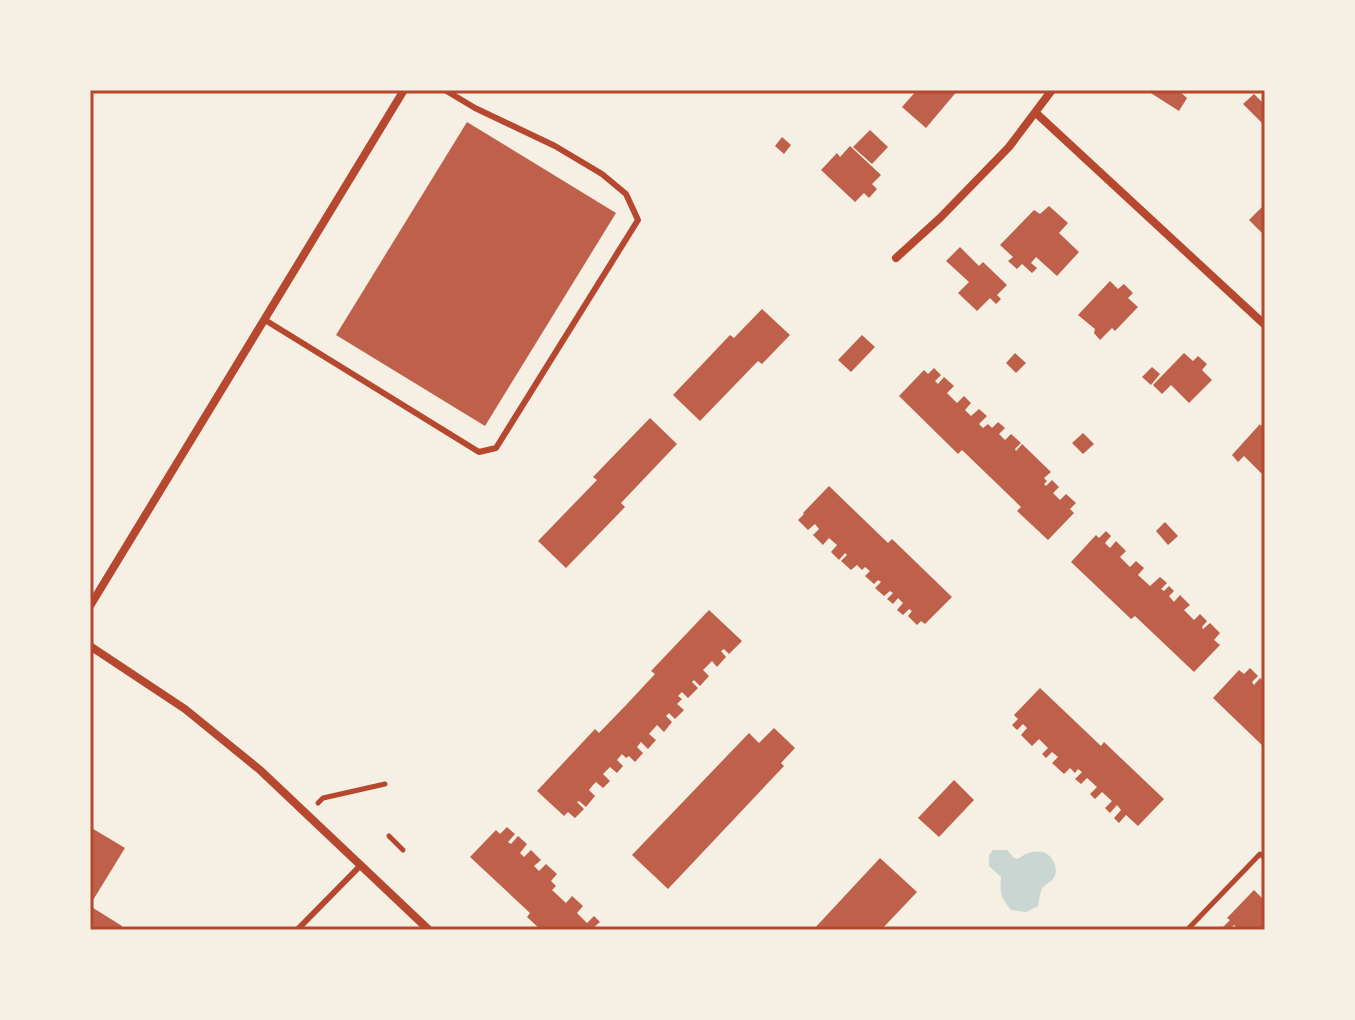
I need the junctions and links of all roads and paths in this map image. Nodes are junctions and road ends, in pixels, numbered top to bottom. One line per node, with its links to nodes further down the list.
1 (404, 90): 6 (street)
2 (445, 90): 6 (lane)
3 (1052, 90): 4 (street)
4 (1036, 113): 5 (street); 7 (street)
5 (896, 258)
6 (265, 320): 8 (street)
7 (1265, 325)
8 (90, 606)
9 (90, 646): 15 (street)
10 (385, 784): 11 (path)
11 (323, 798)
12 (389, 836): 13 (path)
13 (403, 850)
14 (1265, 858): 18 (path)
15 (361, 865): 16 (lane); 17 (street)
16 (297, 930)
17 (429, 930)
18 (1187, 930)

